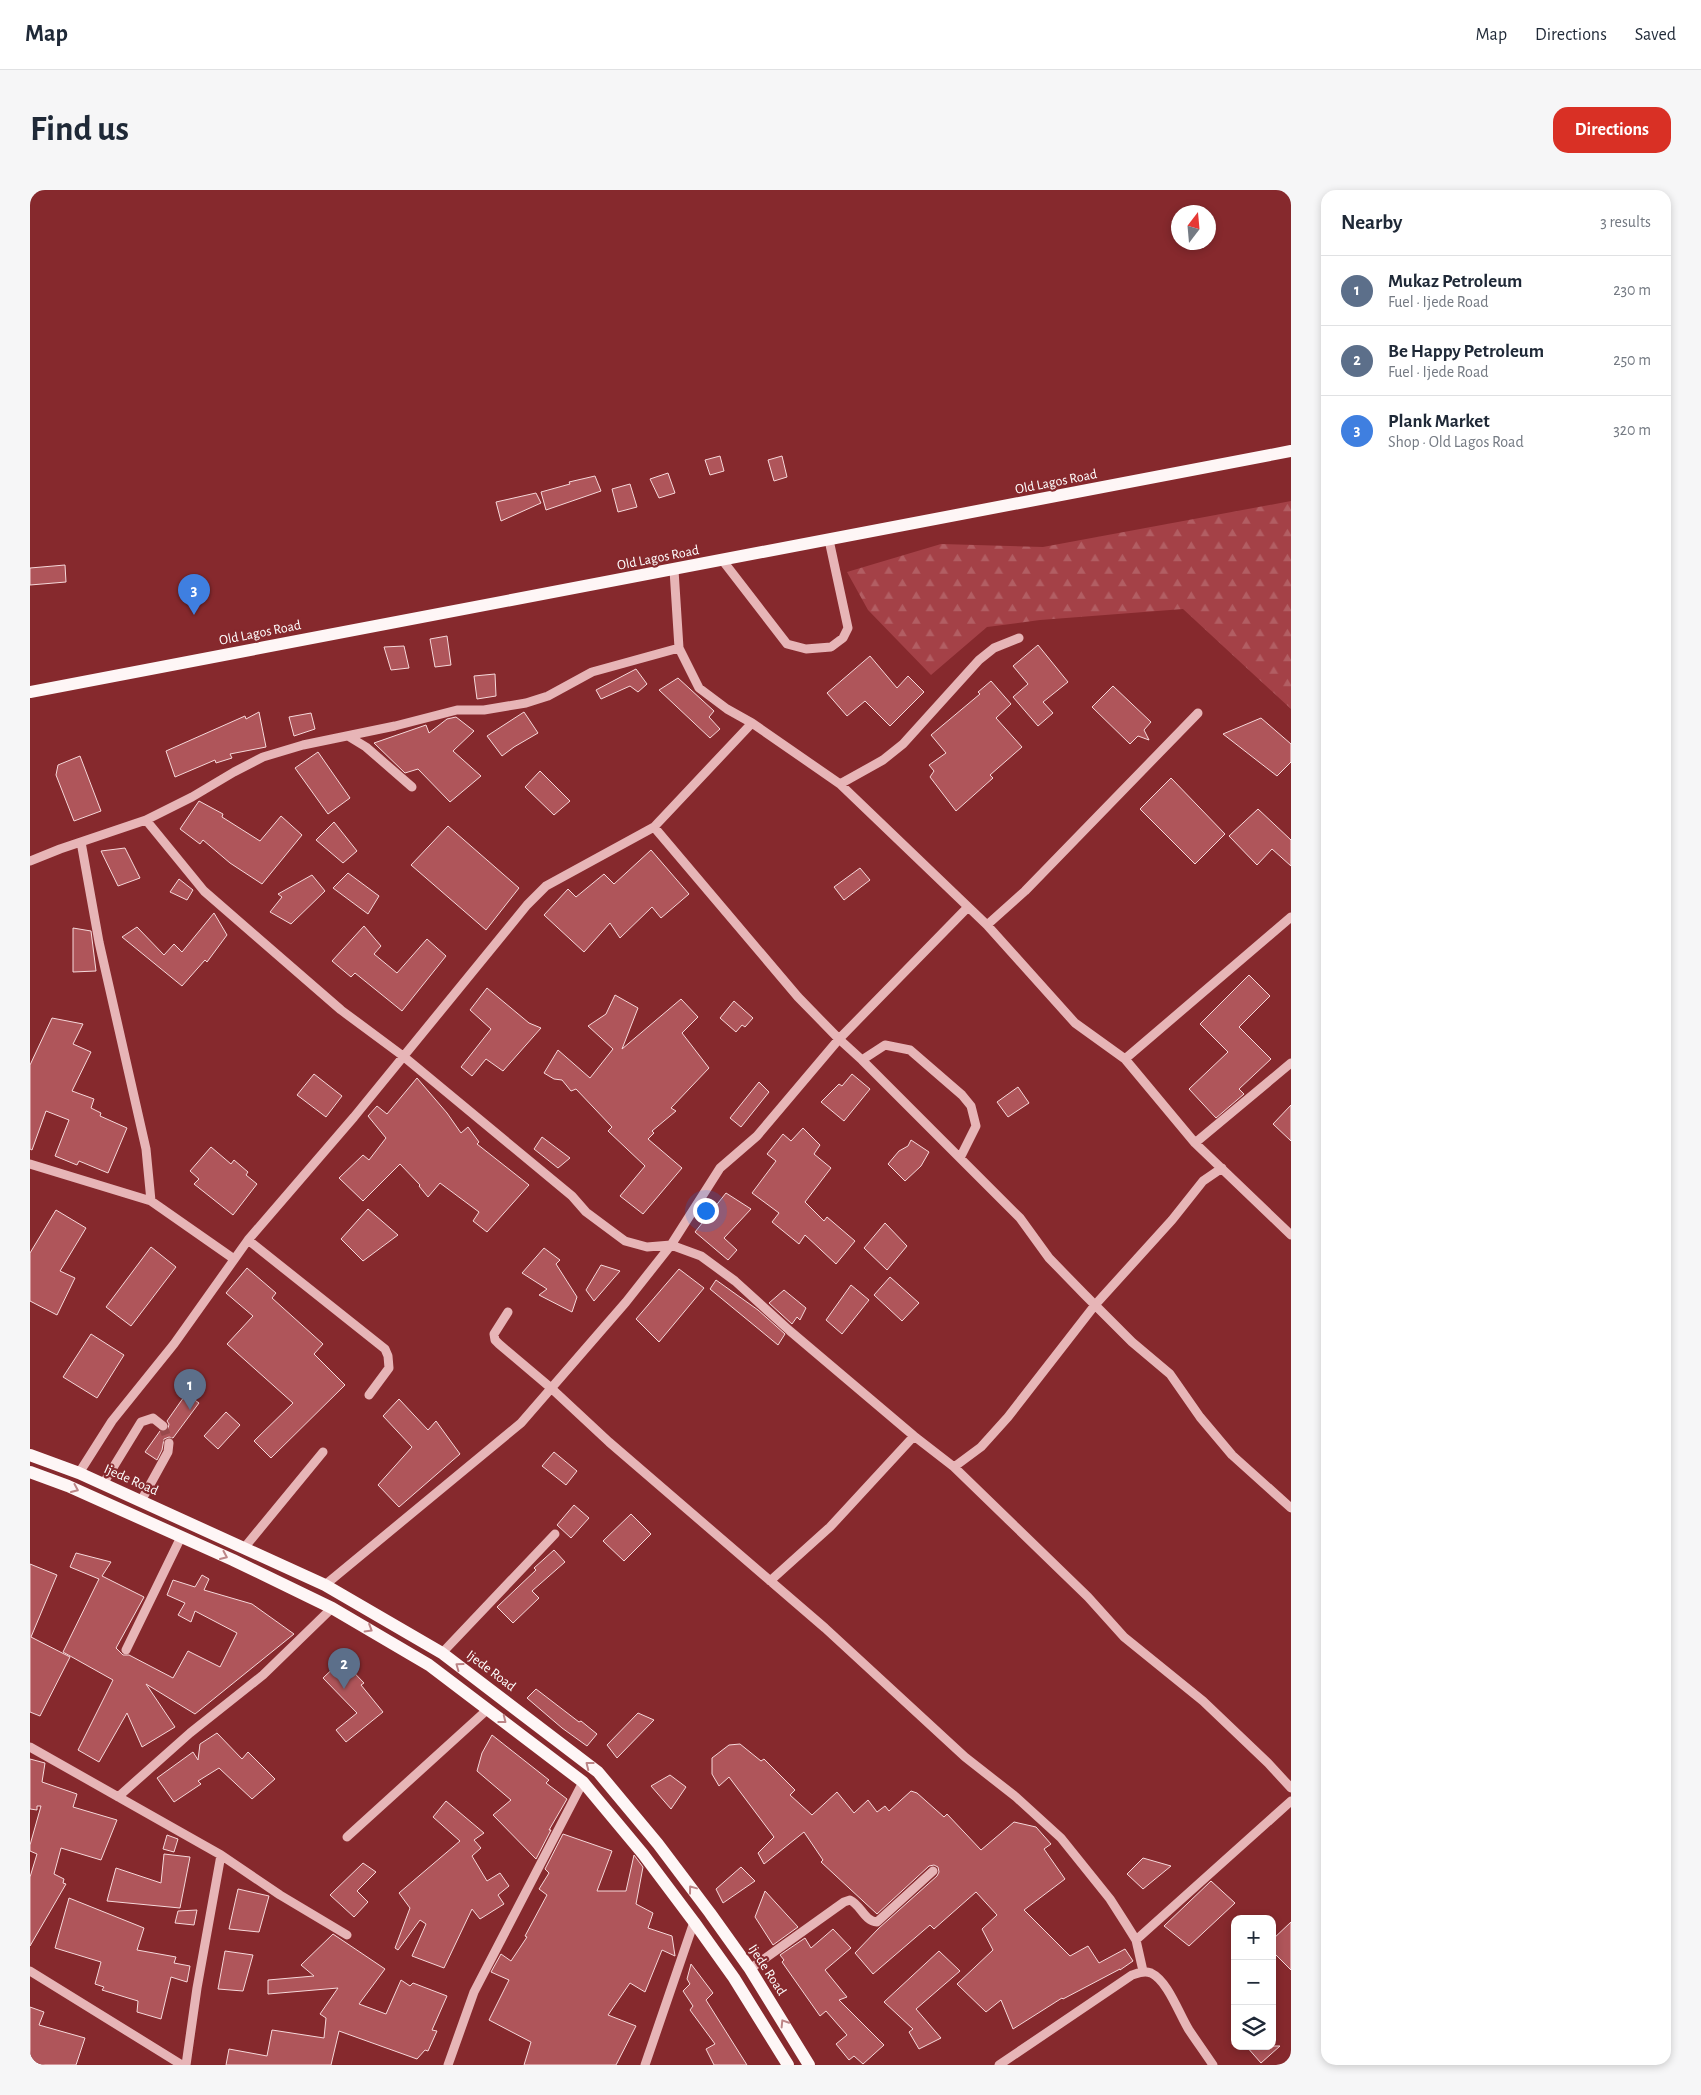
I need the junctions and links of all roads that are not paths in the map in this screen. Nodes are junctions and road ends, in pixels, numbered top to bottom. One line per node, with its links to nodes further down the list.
1 (1291, 451): 2 (main road, Old Lagos Road)
2 (829, 540): 3 (main road, Old Lagos Road); 3 (street)
3 (722, 561): 4 (main road, Old Lagos Road)
4 (674, 570): 6 (street); 7 (main road, Old Lagos Road)
5 (1019, 638): 11 (street)
6 (679, 648): 9 (street); 10 (street)
7 (30, 692)
8 (1198, 713): 19 (street)
9 (752, 723): 11 (street); 14 (street)
10 (348, 736): 12 (street); 13 (street)
11 (840, 784): 17 (street)
12 (412, 786)
13 (146, 820): 15 (street); 21 (street)
14 (654, 827): 20 (street); 21 (street)
15 (81, 842): 16 (street); 29 (street)
16 (30, 861)
17 (968, 907): 19 (street); 20 (street)
18 (1291, 917): 22 (street)
19 (987, 925): 22 (street)
20 (839, 1039): 23 (street); 32 (street)
21 (403, 1056): 31 (street); 32 (street)
22 (1125, 1059): 25 (street)
23 (862, 1060): 26 (street); 26 (street)
24 (1291, 1063): 25 (street)
25 (1196, 1143): 28 (street)
26 (960, 1158): 34 (street)
27 (30, 1164): 29 (street)
28 (1222, 1168): 30 (street); 34 (street)
29 (151, 1201): 33 (street)
30 (1291, 1235)
31 (248, 1240): 33 (street); 37 (street)
32 (671, 1245): 36 (street); 39 (street)
33 (234, 1259): 45 (street)
34 (1095, 1305): 43 (street); 48 (street)
35 (508, 1312): 36 (street)
36 (551, 1388): 52 (street); 53 (street)
37 (369, 1395)
38 (163, 1426): 46 (street)
39 (914, 1436): 43 (street); 52 (street)
40 (169, 1443): 47 (street)
41 (323, 1452): 51 (street)
42 (30, 1455): 45 (main road, Ijede Road)
43 (954, 1467): 60 (street)
44 (30, 1472): 50 (main road, one-way to 50)
45 (79, 1473): 46 (main road, Ijede Road)
46 (103, 1484): 47 (main road, Ijede Road)
47 (141, 1501): 51 (main road, Ijede Road)
48 (1291, 1508)
49 (555, 1534): 56 (street)
50 (181, 1537): 54 (main road, one-way to 54); 55 (street)
51 (244, 1548): 53 (main road, Ijede Road)
52 (770, 1582): 68 (street)
53 (326, 1584): 56 (main road, Ijede Road)
54 (332, 1608): 57 (main road, one-way to 57); 61 (street)
55 (126, 1650)
56 (442, 1653): 69 (main road, Ijede Road, one-way to 56)
57 (488, 1709): 59 (main road, one-way to 59); 63 (street)
58 (30, 1747): 61 (street)
59 (583, 1782): 66 (main road); 73 (street)
60 (1291, 1788)
61 (118, 1797): 64 (street)
62 (1291, 1801): 68 (street)
63 (348, 1837)
64 (221, 1855): 67 (street); 72 (street)
65 (933, 1871): 69 (street)
66 (694, 1922): 74 (street); 75 (main road)
67 (347, 1935)
68 (1136, 1940): 71 (street)
69 (750, 1969): 76 (main road, Ijede Road, one-way to 69)
70 (30, 1971): 72 (street)
71 (1143, 1971): 77 (street); 78 (street)
72 (184, 2065)
73 (448, 2065)
74 (645, 2065)
75 (788, 2065)
76 (810, 2065)
77 (999, 2065)
78 (1214, 2065)

